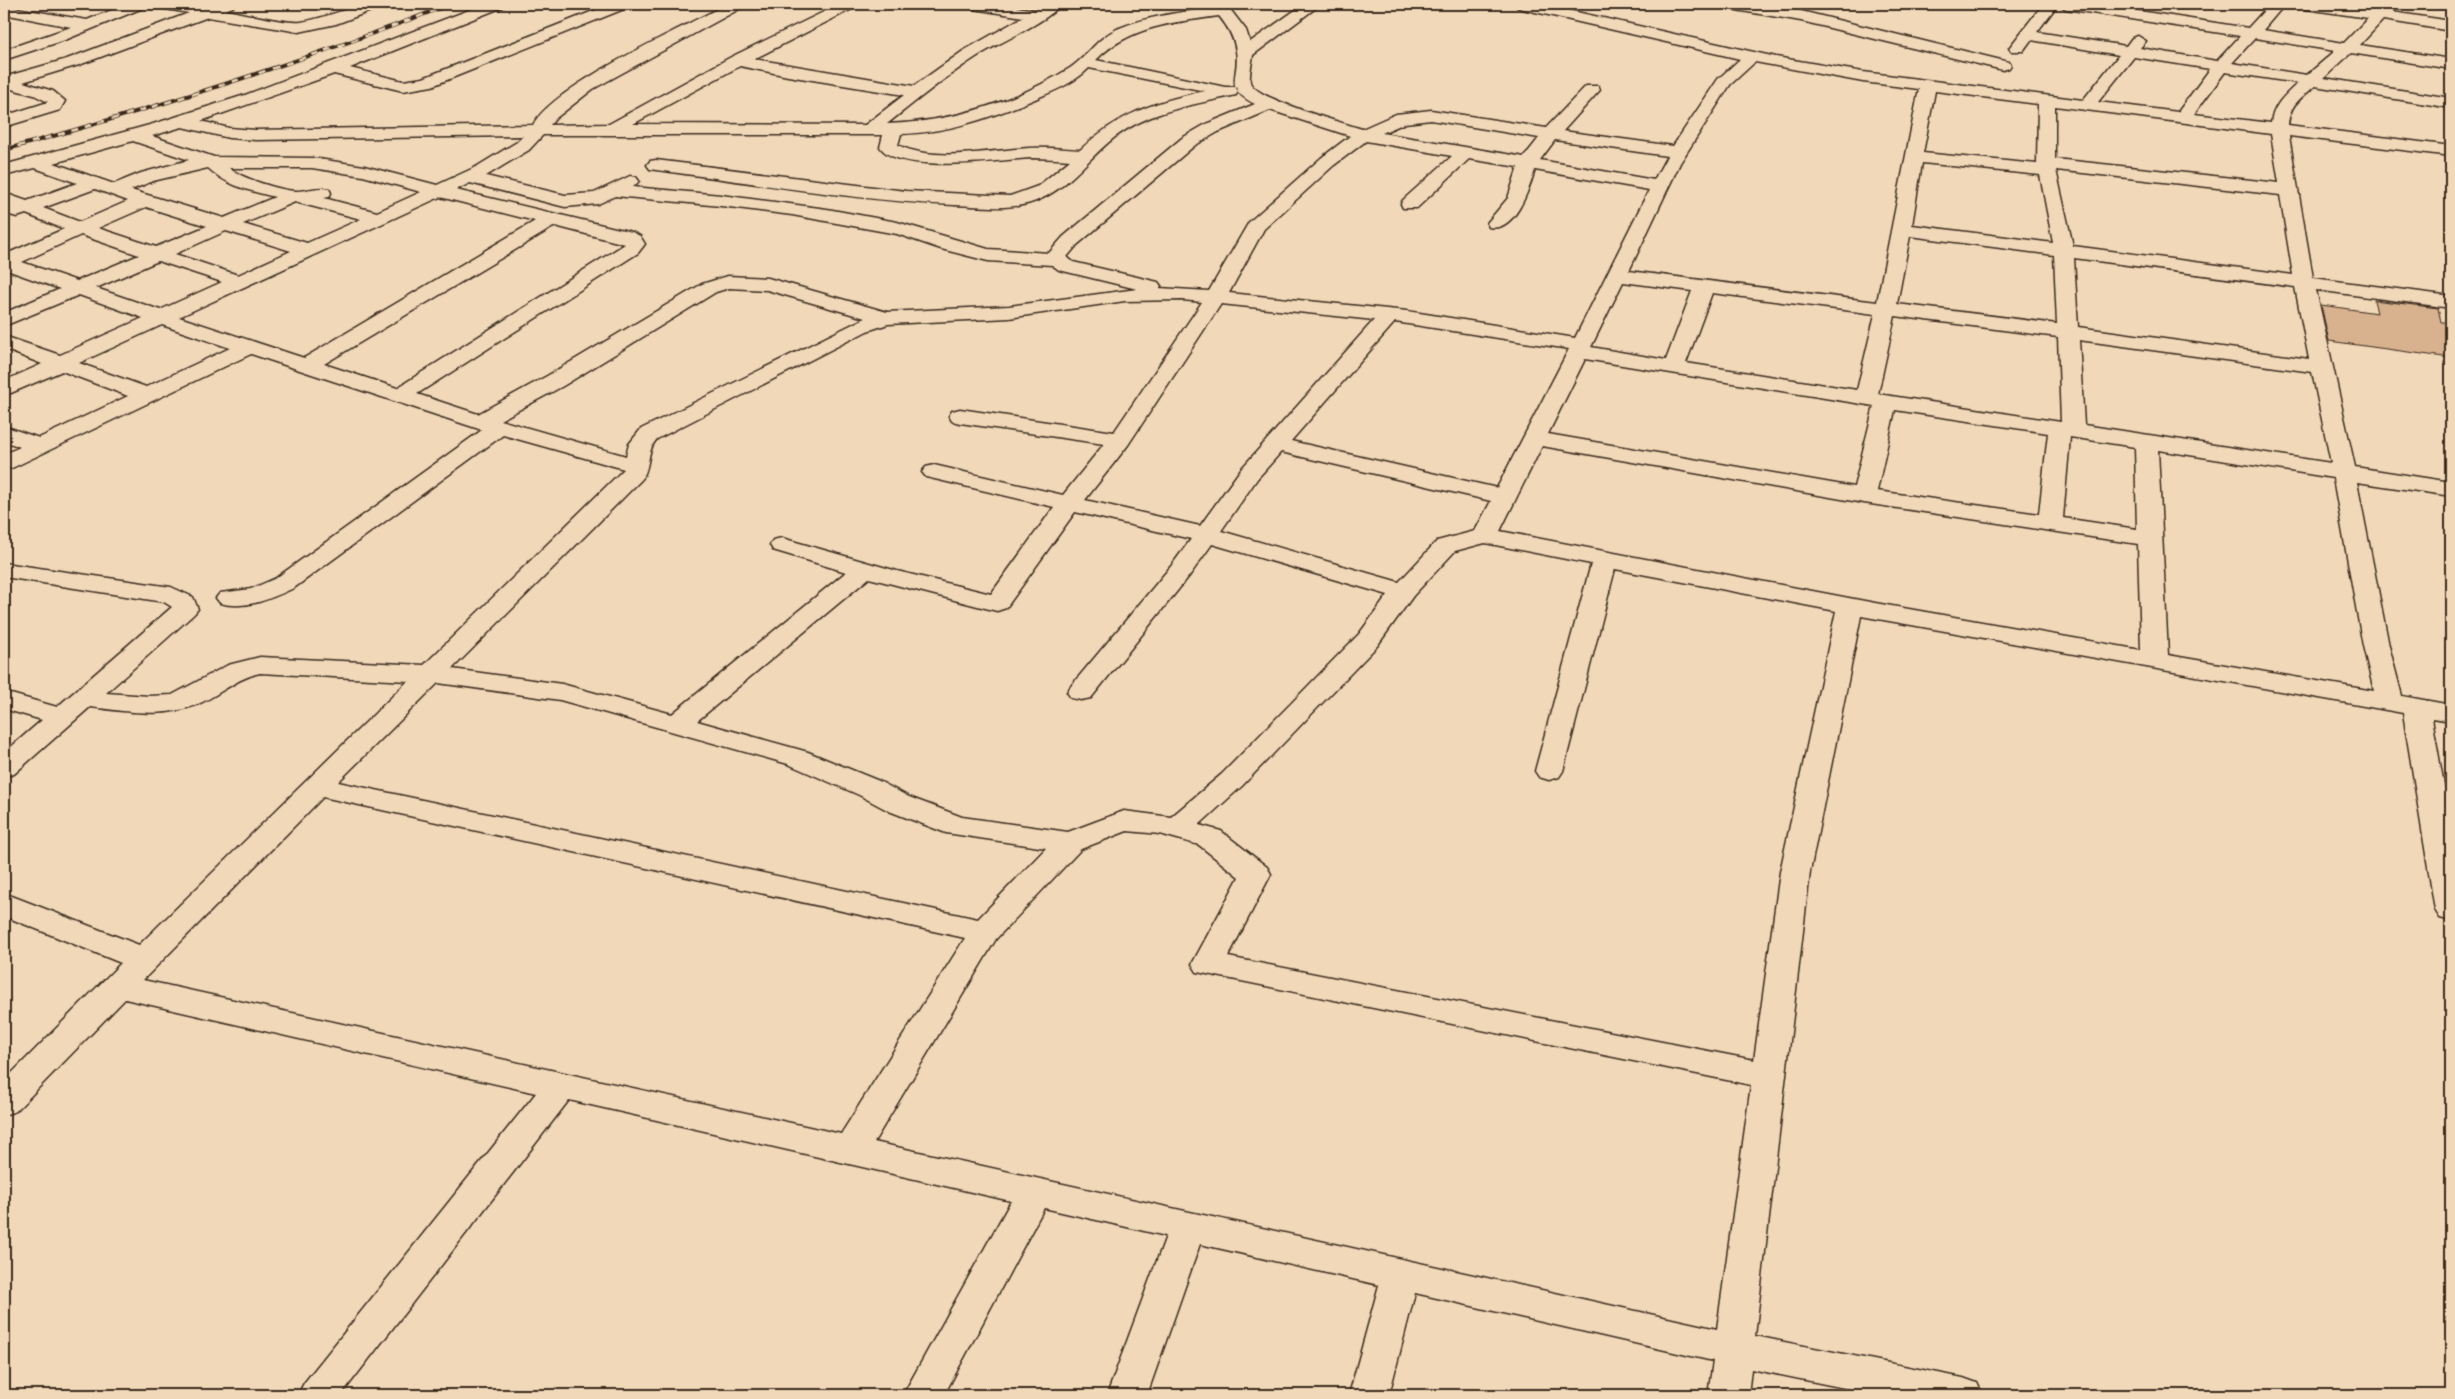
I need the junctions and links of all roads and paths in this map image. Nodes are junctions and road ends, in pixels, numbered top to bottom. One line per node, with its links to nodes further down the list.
1 (51, 4): 24 (street)
2 (140, 4): 29 (street)
3 (159, 4): 23 (street)
4 (228, 4): 23 (street)
5 (376, 4): 23 (street)
6 (498, 4): 46 (street)
7 (624, 4): 46 (street)
8 (738, 4): 66 (street)
9 (852, 4): 41 (street)
10 (974, 4): 25 (street)
11 (1053, 4): 25 (street)
12 (1314, 4): 38 (street)
13 (1522, 4): 40 (street)
14 (1730, 4): 44 (street)
15 (2051, 4): 33 (street)
16 (2066, 4): 27 (street)
17 (2166, 4): 27 (street)
18 (2278, 4): 32 (street)
19 (2306, 4): 26 (street)
20 (2394, 4): 26 (street)
21 (1221, 7): 38 (street); 42 (street)
22 (4, 10): 24 (street)
23 (206, 12): 48 (street)
24 (24, 14): 28 (street)
25 (1039, 15): 52 (street)
26 (2380, 15): 30 (street); 34 (street)
27 (2154, 18): 32 (street); 37 (street)
28 (58, 19): 29 (street); 31 (street)
29 (89, 25): 39 (street)
30 (2451, 26)
31 (31, 29)
32 (2251, 33): 36 (street); 45 (street)
33 (2027, 35): 37 (street); 44 (street)
34 (2360, 35): 35 (street); 36 (street)
35 (2442, 47)
36 (2348, 48): 43 (street); 47 (street)
37 (2130, 52): 45 (street); 58 (street)
38 (1244, 53): 54 (street)
39 (4, 55)
40 (1752, 56): 49 (street); 72 (street)
41 (737, 60): 52 (street); 62 (street)
42 (1086, 63): 51 (street); 64 (street)
43 (2451, 64)
44 (2003, 65): 53 (street)
45 (2220, 67): 47 (street); 59 (street)
46 (332, 69): 60 (street)
47 (2309, 81): 56 (street); 65 (street)
48 (4, 82): 61 (street)
49 (1928, 85): 53 (street); 75 (street)
50 (1592, 90): 70 (street)
51 (1230, 91): 54 (street); 74 (street)
52 (918, 92): 67 (street)
53 (1982, 92): 55 (street)
54 (1249, 94): 57 (street)
55 (2047, 100): 58 (street); 80 (street)
56 (2451, 103)
57 (1269, 104): 69 (street); 105 (street)
58 (2087, 105): 59 (street)
59 (2183, 117): 65 (street)
60 (182, 121): 66 (street); 68 (street)
61 (4, 122)
62 (612, 129): 63 (street); 66 (street)
63 (712, 129): 67 (street); 78 (street)
64 (894, 129): 67 (street); 74 (street)
65 (2279, 129): 71 (street); 86 (street)
66 (539, 130): 82 (street)
67 (869, 130)
68 (133, 135): 76 (street); 77 (street)
69 (1363, 135): 70 (street); 73 (street); 113 (street)
70 (1550, 135): 72 (street); 79 (street)
71 (2451, 151)
72 (1678, 152): 84 (street)
73 (1465, 153): 79 (street); 93 (street)
74 (1085, 156): 78 (street)
75 (1913, 157): 80 (street); 101 (street)
76 (36, 162): 81 (street); 83 (street)
77 (212, 162): 85 (street); 87 (street); 90 (street)
78 (656, 164): 89 (street)
79 (1528, 164): 84 (street); 99 (street)
80 (2047, 167): 86 (street); 103 (street)
81 (4, 171)
82 (468, 177): 87 (street); 89 (street)
83 (95, 183): 85 (street); 94 (street)
84 (1659, 186): 107 (street)
85 (115, 190): 92 (street)
86 (2289, 190): 109 (street)
87 (437, 191): 96 (street); 97 (street)
88 (322, 193): 90 (street)
89 (610, 195): 97 (street); 105 (street)
90 (296, 196): 96 (street); 98 (street)
91 (4, 199): 94 (street)
92 (145, 200): 98 (street); 100 (street)
93 (1410, 204)
94 (24, 208): 95 (street); 100 (street)
95 (4, 215)
96 (379, 218): 102 (street)
97 (557, 221): 125 (street); 130 (street)
98 (224, 224): 102 (street); 104 (street)
99 (1496, 224)
100 (81, 229): 104 (street); 106 (street)
101 (1902, 229): 103 (street); 115 (street)
102 (309, 250): 108 (street)
103 (2064, 250): 109 (street); 120 (street)
104 (156, 254): 108 (street); 111 (street)
105 (1056, 259): 112 (street)
106 (4, 262): 111 (street)
107 (1616, 276): 110 (street); 123 (street)
108 (240, 282): 117 (street)
109 (2304, 282): 114 (street); 126 (street)
110 (1704, 286): 115 (street); 127 (street)
111 (78, 288): 117 (street); 119 (street)
112 (1182, 294): 113 (street); 118 (street)
113 (1216, 297): 116 (street); 137 (street)
114 (2451, 302)
115 (1887, 309): 120 (street); 131 (street)
116 (1389, 316): 123 (street); 139 (street)
117 (162, 317): 122 (street); 124 (street)
118 (886, 318): 133 (street); 142 (street)
119 (4, 320)
120 (2068, 332): 126 (street); 134 (street)
121 (4, 342): 124 (street)
122 (249, 347): 125 (street); 129 (street)
123 (1580, 348): 127 (street); 136 (street)
124 (62, 363): 128 (street); 129 (street)
125 (307, 365): 130 (street)
126 (2322, 367): 144 (street)
127 (1674, 368): 131 (street)
128 (4, 389)
129 (147, 395): 140 (street)
130 (400, 396): 133 (street)
131 (1876, 400): 134 (street); 146 (street)
132 (960, 416): 137 (street)
133 (490, 424): 142 (street); 158 (street)
134 (2067, 429): 138 (street); 149 (street)
135 (4, 433): 140 (street)
136 (1534, 438): 146 (street); 147 (street)
137 (1120, 440): 148 (street)
138 (2146, 442): 144 (street); 152 (street)
139 (1276, 444): 147 (street); 150 (street)
140 (39, 446): 141 (street)
141 (4, 463)
142 (638, 466): 161 (street)
143 (934, 472): 148 (street)
144 (2344, 472): 145 (street); 165 (street)
145 (2451, 489)
146 (1864, 496): 149 (street)
147 (1505, 497): 151 (street)
148 (1070, 503): 150 (street); 155 (street)
149 (2050, 524): 152 (street)
150 (1206, 535): 157 (street); 162 (street)
151 (1485, 536): 154 (street); 157 (street)
152 (2150, 538): 160 (street)
153 (782, 545): 155 (street)
154 (1605, 559): 159 (street); 170 (street)
155 (865, 569): 168 (street)
156 (4, 570): 163 (street)
157 (1404, 591): 172 (street)
158 (229, 598)
159 (1850, 606): 160 (street); 179 (street)
160 (2155, 661): 165 (street)
161 (432, 674): 163 (street); 168 (street); 171 (street)
162 (1082, 692)
163 (82, 698): 167 (street)
164 (4, 700): 167 (street)
165 (2403, 705): 166 (street); 175 (street)
166 (2451, 713)
167 (61, 717): 169 (street)
168 (678, 723): 173 (street)
169 (4, 768)
170 (1549, 770)
171 (318, 787): 176 (street); 177 (street)
172 (1177, 828): 173 (street); 179 (street)
173 (1070, 842): 176 (street)
174 (4, 904): 177 (street)
175 (2451, 910)
176 (985, 931): 182 (street)
177 (145, 960): 178 (street)
178 (119, 986): 180 (street); 181 (street)
179 (1769, 1076): 186 (street)
180 (562, 1086): 182 (street); 187 (street)
181 (4, 1102)
182 (850, 1150): 183 (street)
183 (1034, 1192): 184 (street); 188 (street)
184 (1188, 1226): 185 (street); 189 (street)
185 (1401, 1274): 186 (street); 190 (street)
186 (1734, 1349): 191 (street); 192 (street)
187 (318, 1395)
188 (923, 1395)
189 (1127, 1395)
190 (1369, 1395)
191 (1728, 1395)
192 (1963, 1395)

